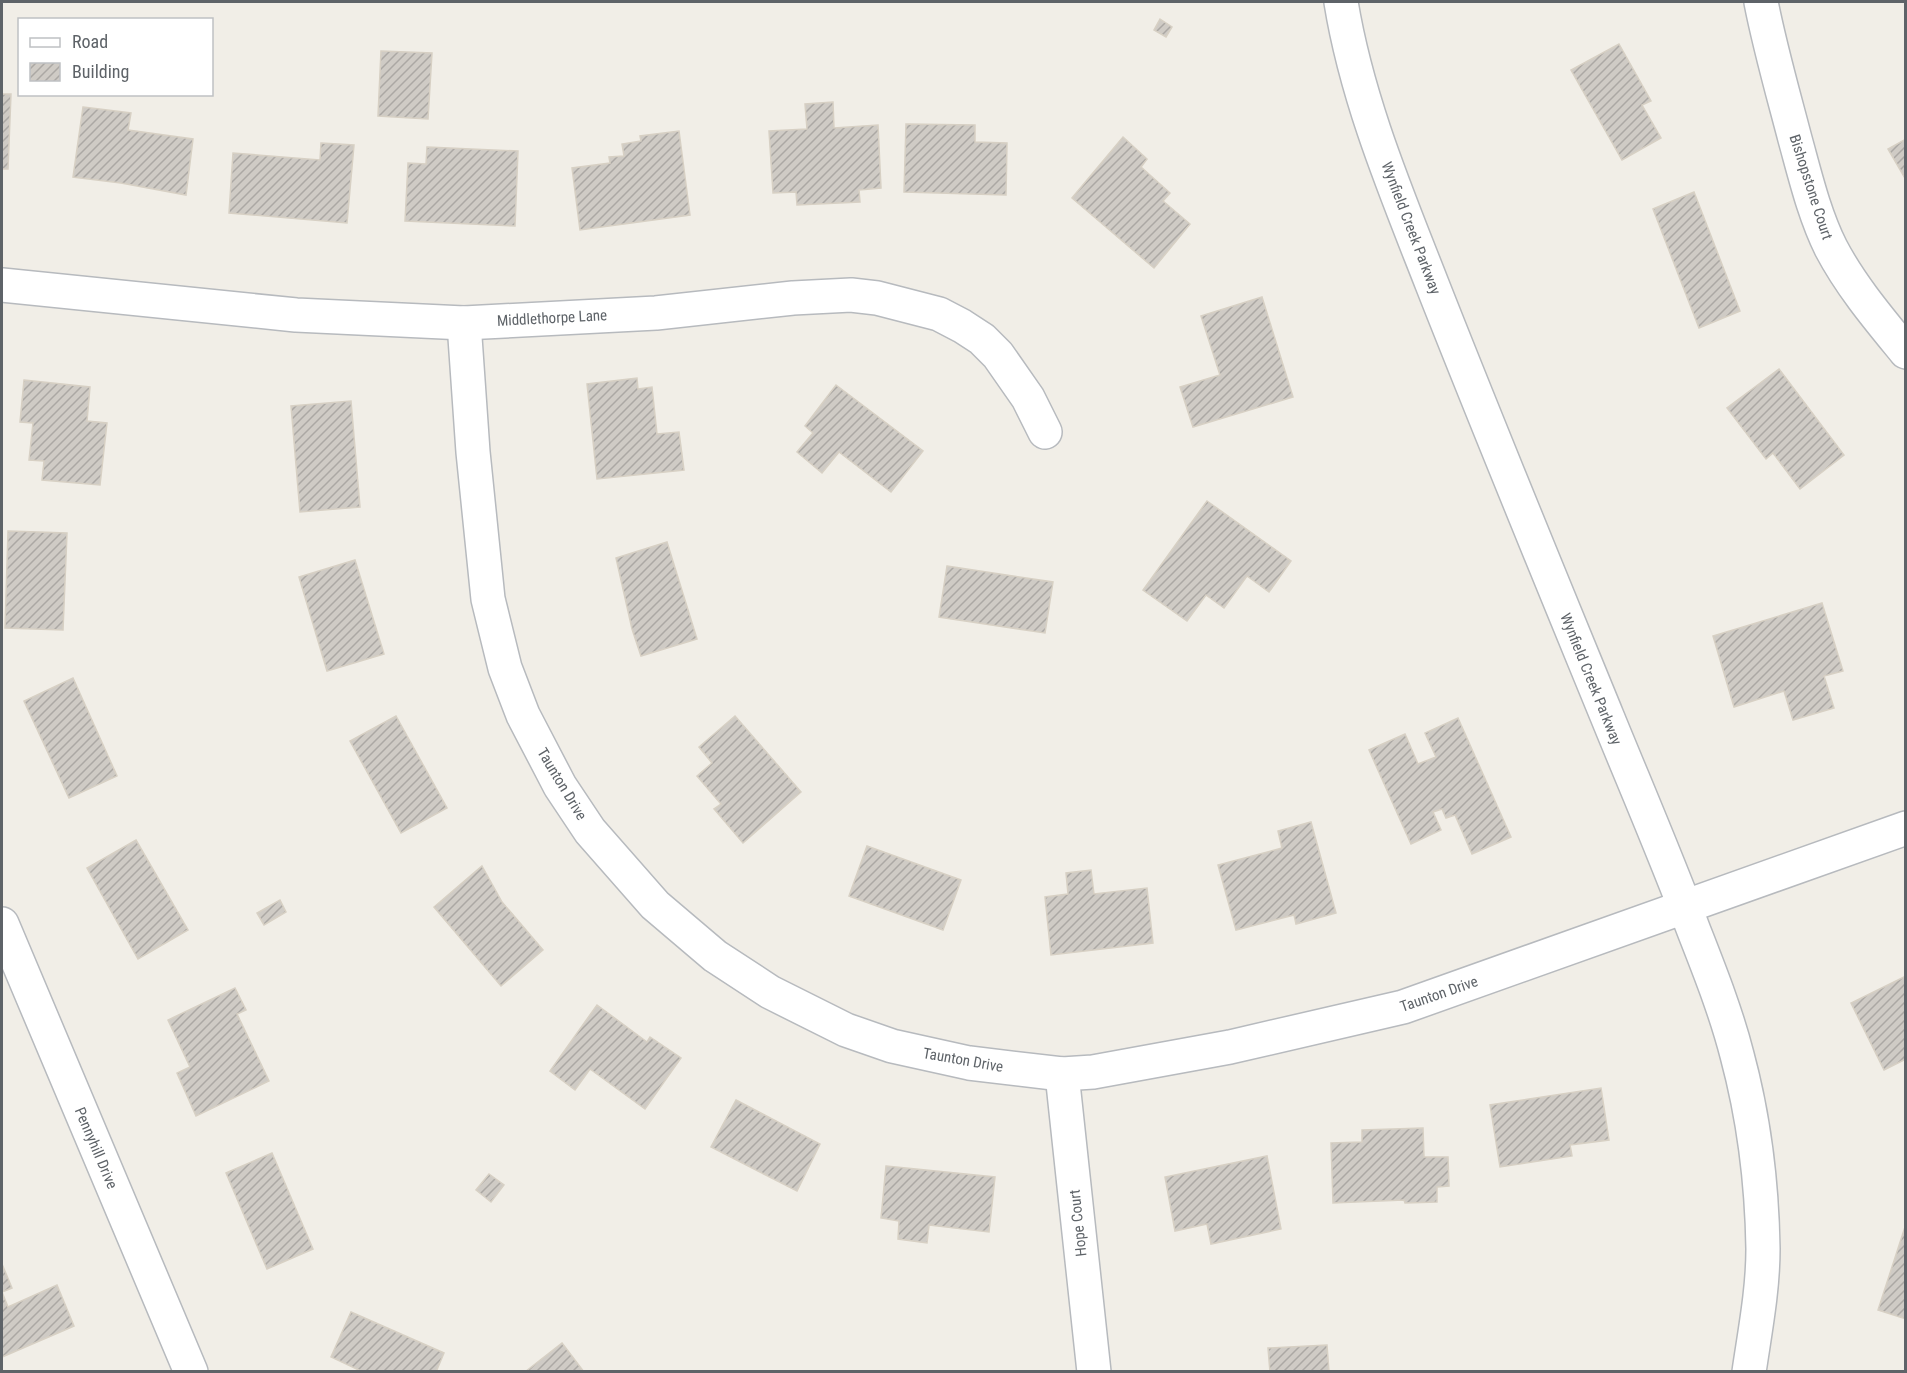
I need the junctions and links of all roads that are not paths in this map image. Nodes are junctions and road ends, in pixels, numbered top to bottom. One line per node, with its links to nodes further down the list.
1 (1341, 2): 8 (street, Wynfield Creek Parkway)
2 (1761, 2): 5 (street, Bishopstone Court)
3 (2, 285): 4 (street, Middlethorpe Lane)
4 (464, 323): 6 (street, Middlethorpe Lane); 10 (street, Taunton Drive)
5 (1905, 352)
6 (1045, 432)
7 (1905, 828): 8 (street, Taunton Drive)
8 (1685, 906): 10 (street, Taunton Drive); 13 (street, Wynfield Creek Parkway)
9 (2, 924): 11 (street, Pennyhill Drive)
10 (1062, 1074): 12 (street, Hope Court)
11 (191, 1371)
12 (1094, 1371)
13 (1749, 1371)

